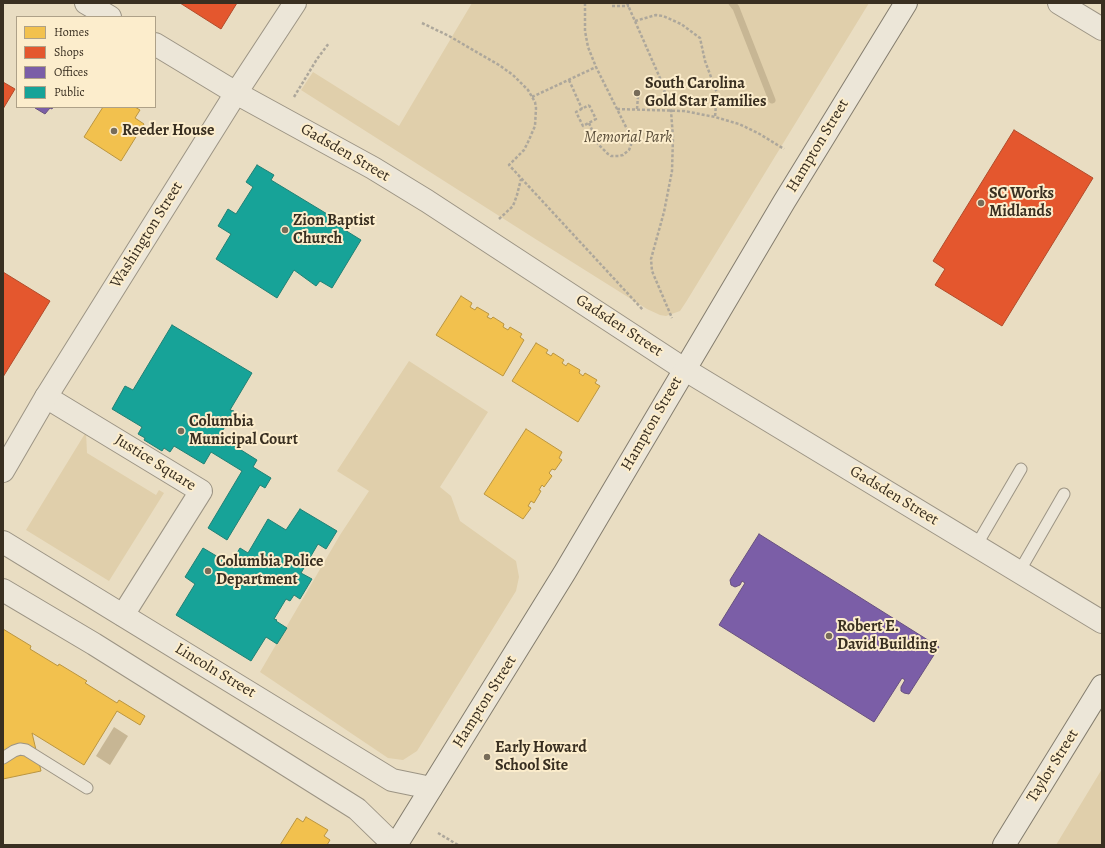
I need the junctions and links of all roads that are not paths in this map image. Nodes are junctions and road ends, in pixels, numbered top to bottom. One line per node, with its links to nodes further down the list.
1 (86, 3): 5 (street)
2 (295, 3): 8 (street, Washington Street)
3 (906, 3): 9 (street, Hampton Street)
4 (1059, 3): 6 (street)
5 (108, 16)
6 (1102, 29)
7 (156, 45): 8 (street, Gadsden Street)
8 (236, 93): 9 (street, Gadsden Street); 10 (street, Washington Street)
9 (684, 369): 15 (street, Gadsden Street); 23 (street, Hampton Street)
10 (46, 397): 12 (street, Washington Street); 18 (street, Justice Square)
11 (1021, 469): 15 (lane)
12 (3, 470)
13 (1064, 494): 16 (lane)
14 (3, 542): 18 (street, Lincoln Street)
15 (976, 546): 16 (street, Gadsden Street)
16 (1019, 572): 19 (street, Gadsden Street)
17 (3, 590): 24 (street)
18 (123, 615): 23 (street, Lincoln Street)
19 (1102, 622)
20 (1102, 686): 25 (street, Taylor Street)
21 (3, 758): 22 (lane)
22 (87, 788)
23 (431, 788): 24 (street, Hampton Street)
24 (395, 845)
25 (1004, 845)

